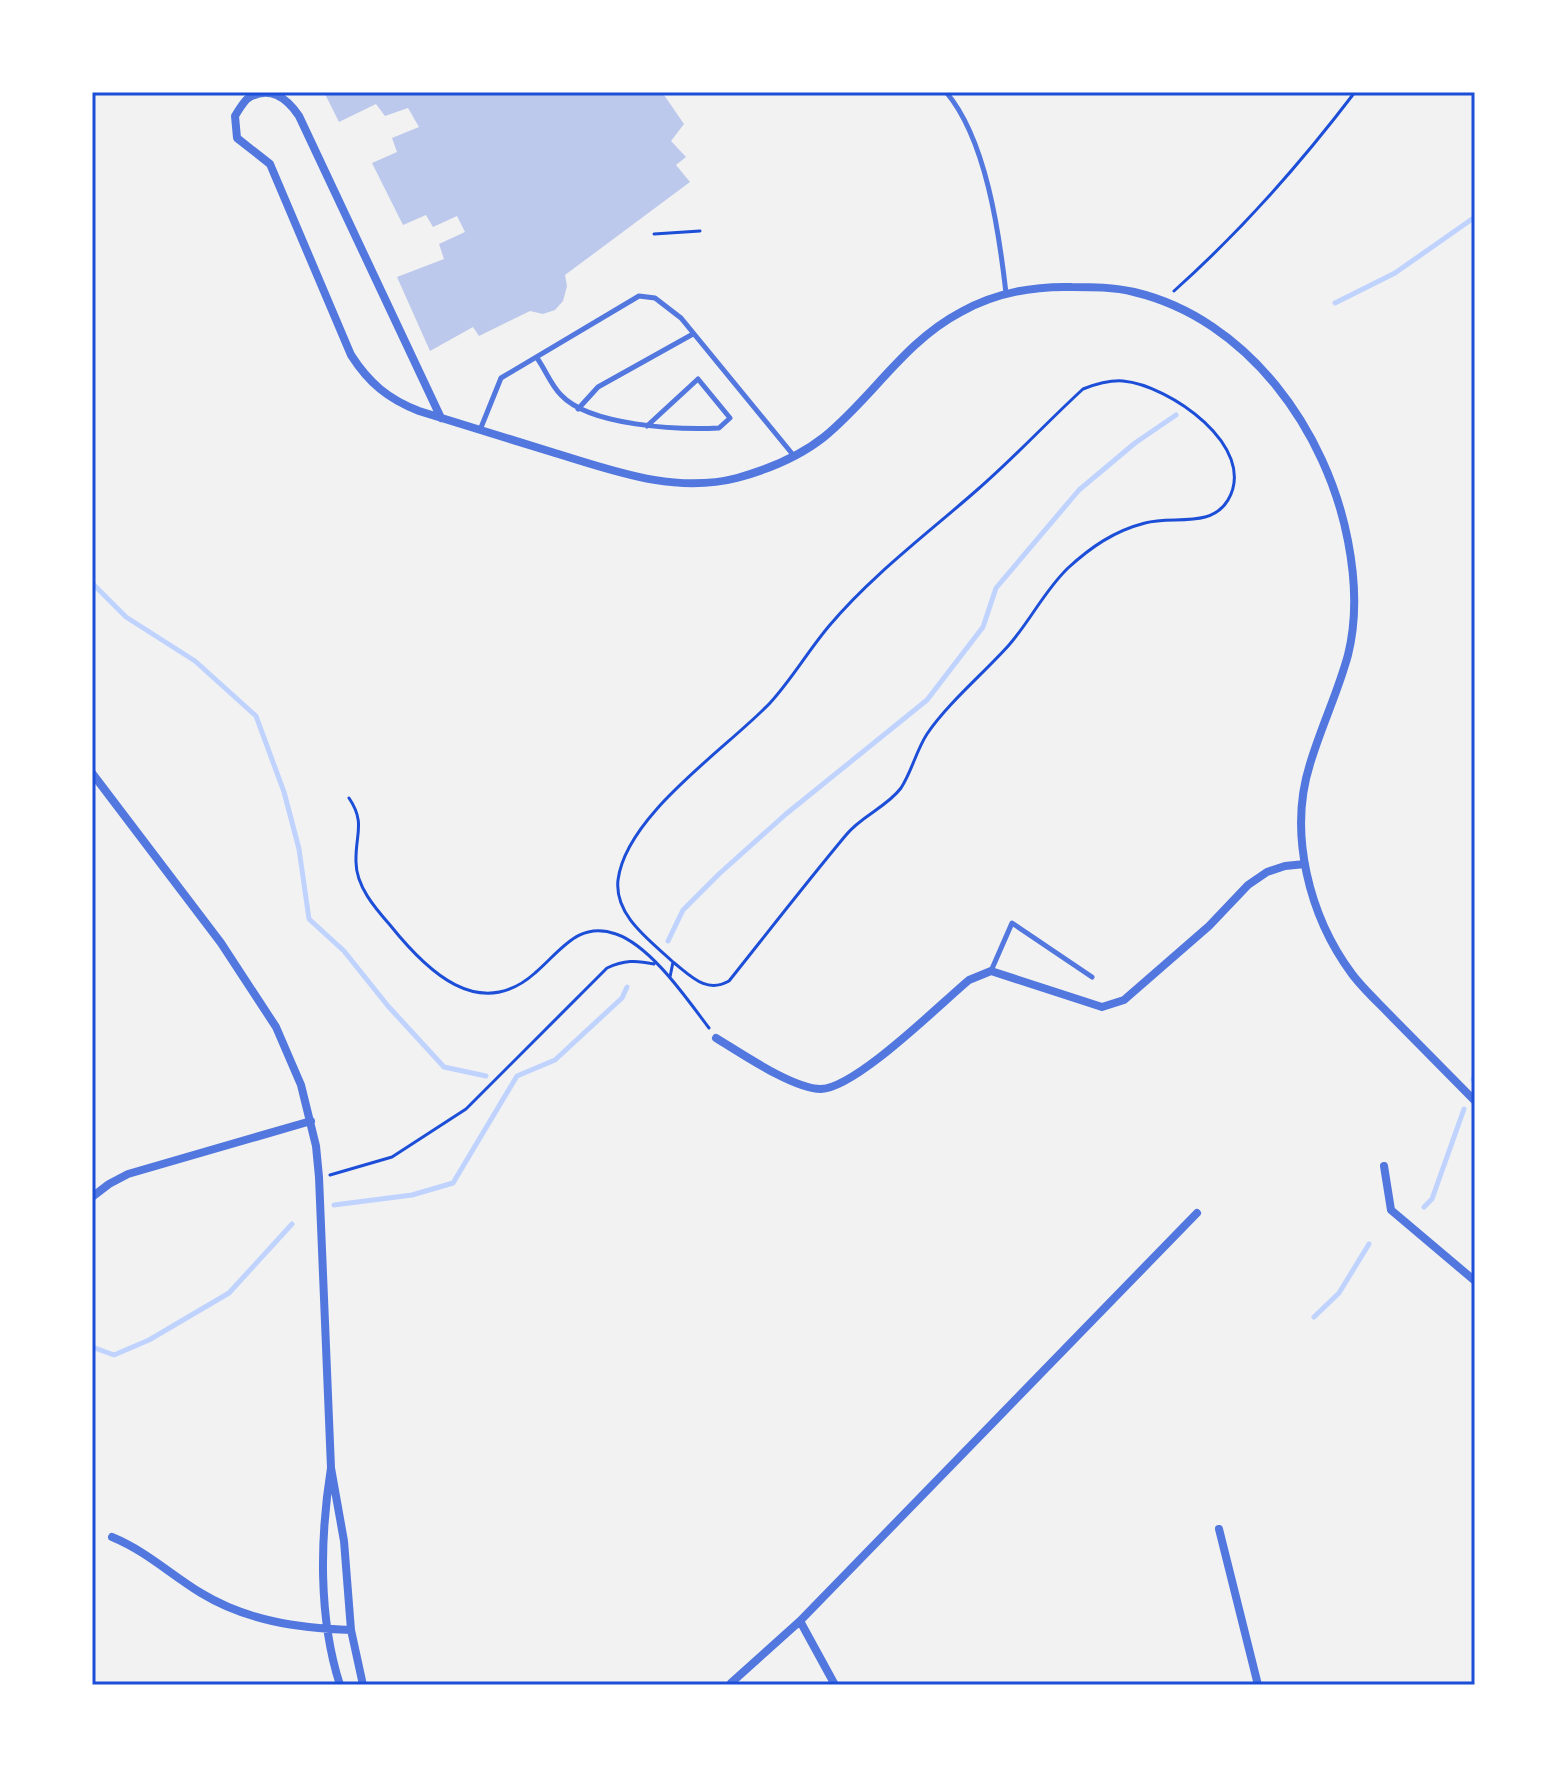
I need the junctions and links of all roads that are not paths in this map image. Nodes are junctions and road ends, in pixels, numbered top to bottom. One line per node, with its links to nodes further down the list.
1 (946, 92): 2 (lane)
2 (1006, 293): 9 (street); 11 (street)
3 (693, 334): 4 (lane); 5 (lane); 9 (lane)
4 (537, 358): 5 (lane); 8 (lane)
5 (578, 409): 7 (lane)
6 (441, 418): 6 (street); 8 (street)
7 (647, 426): 7 (lane)
8 (480, 430): 9 (street)
9 (794, 456)
10 (92, 773): 16 (street)
11 (1305, 864): 12 (street); 15 (street)
12 (991, 971): 13 (lane); 14 (street)
13 (1092, 977)
14 (716, 1038)
15 (1475, 1101)
16 (311, 1121): 18 (street); 21 (street)
17 (1384, 1166): 20 (street)
18 (92, 1197)
19 (1197, 1213): 24 (street)
20 (1475, 1281)
21 (331, 1468): 25 (street); 26 (street)
22 (1219, 1529): 31 (street)
23 (112, 1537): 25 (street)
24 (800, 1621): 27 (street); 30 (street)
25 (328, 1629): 26 (street); 28 (street)
26 (351, 1630): 29 (street)
27 (731, 1683)
28 (340, 1685)
29 (363, 1685)
30 (835, 1685)
31 (1258, 1685)

